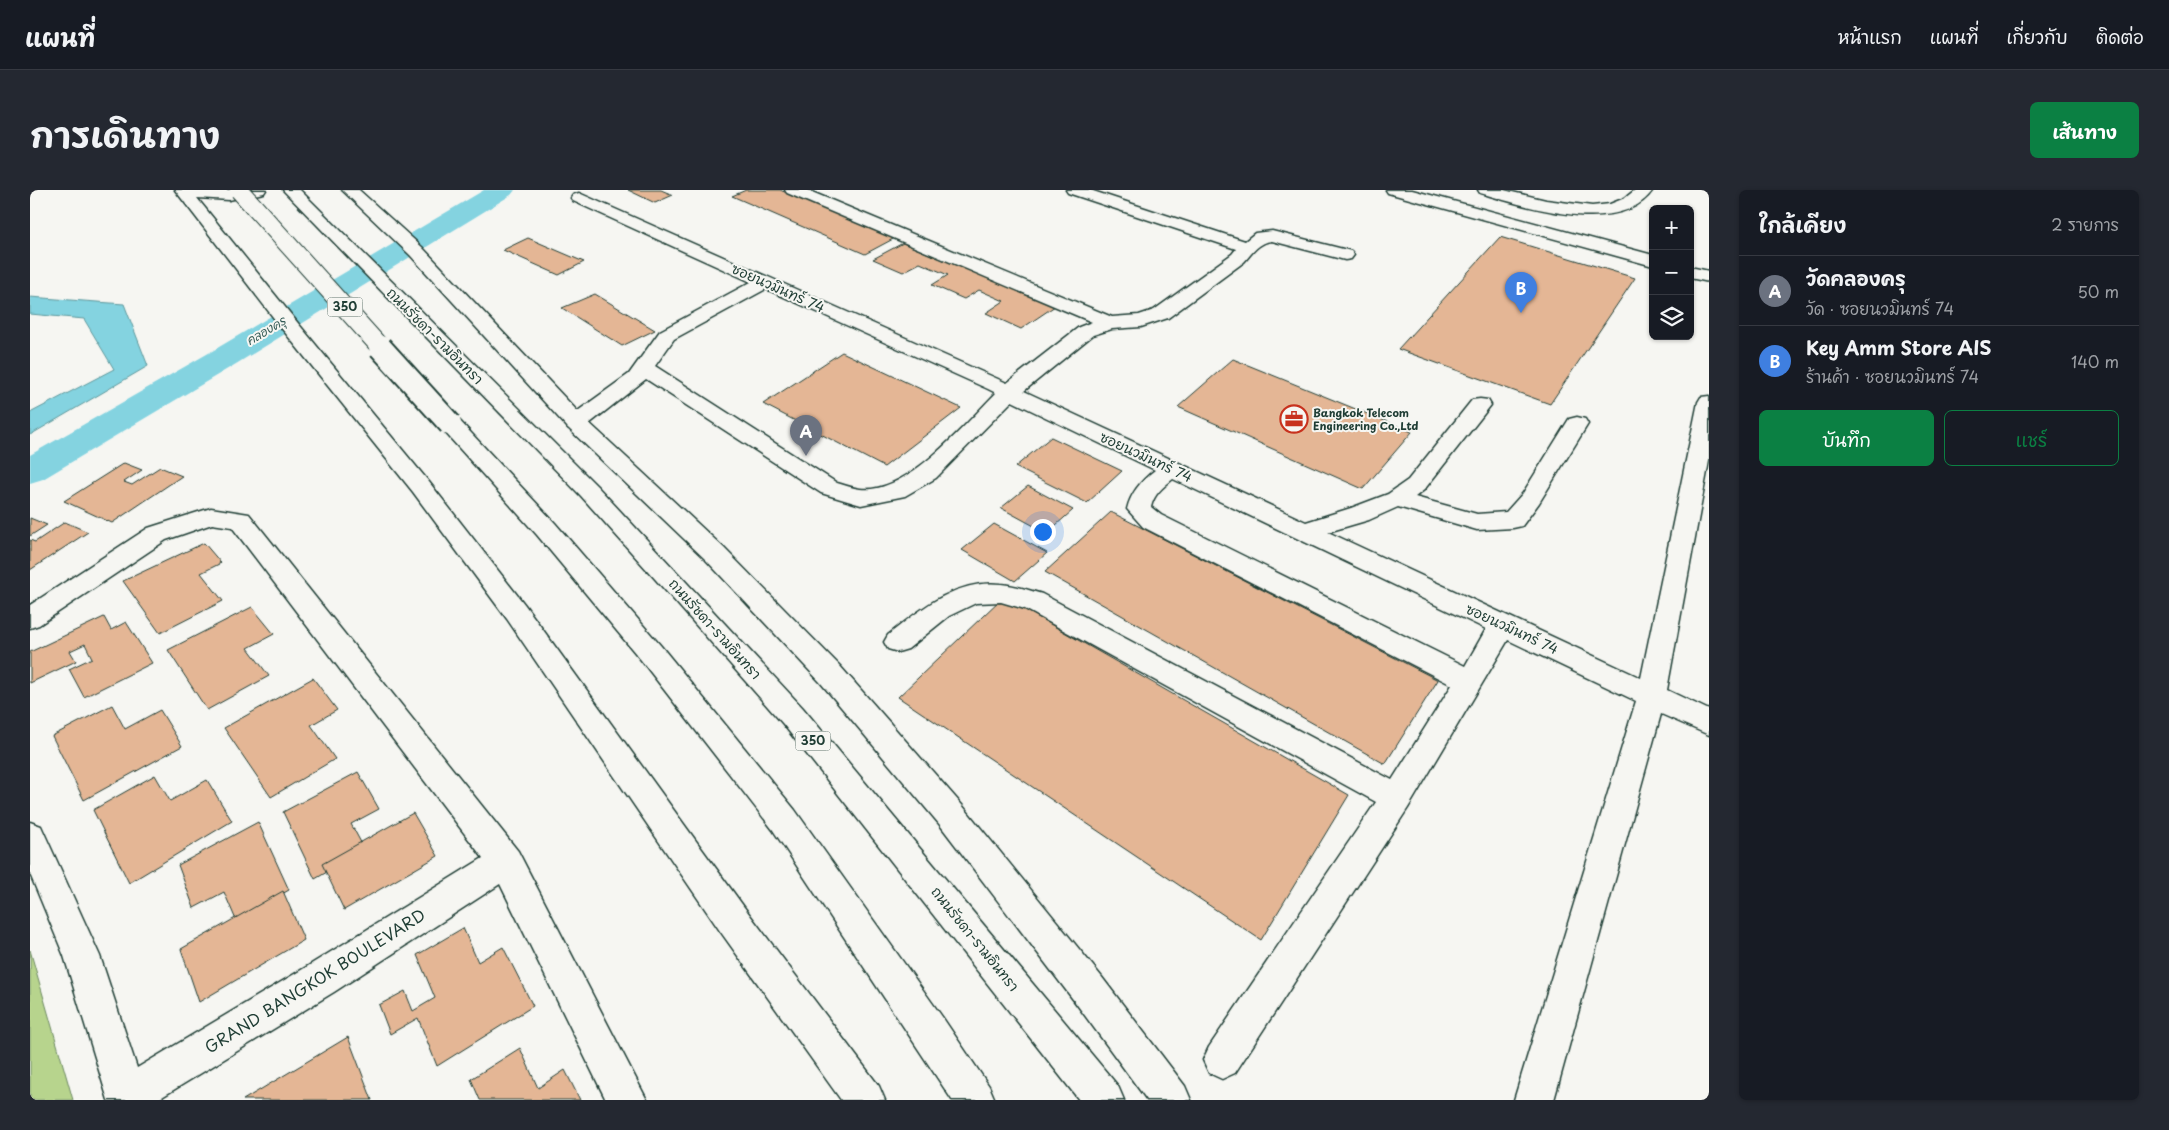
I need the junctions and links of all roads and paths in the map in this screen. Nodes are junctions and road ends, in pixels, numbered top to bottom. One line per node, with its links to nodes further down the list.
1 (239, 190): 41 (street, 350, bridge)
2 (258, 190): 10 (street)
3 (291, 190): 42 (street, ถนนรัชดา-รามอินทรา / 350)
4 (350, 190): 23 (street)
5 (793, 190): 18 (street)
6 (1074, 190): 12 (street)
7 (1394, 190): 14 (street)
8 (1486, 190): 9 (street)
9 (1645, 190)
10 (184, 191): 40 (street)
11 (579, 198): 17 (street, ซอยนวมินทร์ 74)
12 (1247, 248): 13 (street); 18 (street)
13 (1346, 255)
14 (1649, 260)
15 (1694, 273): 16 (street)
16 (1709, 277)
17 (765, 282): 19 (street); 20 (street, ซอยนวมินทร์ 74)
18 (1110, 323): 20 (street)
19 (643, 368): 20 (street); 23 (street)
20 (1009, 392): 25 (street, ซอยนวมินทร์ 74)
21 (1709, 402): 32 (street)
22 (1480, 404): 26 (street)
23 (576, 423): 43 (street)
24 (1577, 424): 26 (street)
25 (1171, 468): 27 (street, ซอยนวมินทร์ 74); 31 (street)
26 (1396, 499): 27 (street)
27 (1302, 531): 29 (street, ซอยนวมินทร์ 74)
28 (30, 618): 36 (street)
29 (1503, 625): 31 (street); 32 (street, ซอยนวมินทร์ 74)
30 (898, 642): 34 (street)
31 (1470, 681): 34 (street)
32 (1652, 696): 33 (street, ซอยนวมินทร์ 74); 44 (street)
33 (1709, 722)
34 (1397, 798): 37 (street)
35 (30, 836): 38 (street)
36 (506, 862): 38 (street, GRAND BANGKOK BOULEVARD); 39 (street)
37 (1222, 1060)
38 (128, 1098)
39 (627, 1100)
40 (865, 1100)
41 (976, 1100)
42 (1104, 1100)
43 (1171, 1100)
44 (1534, 1100)

